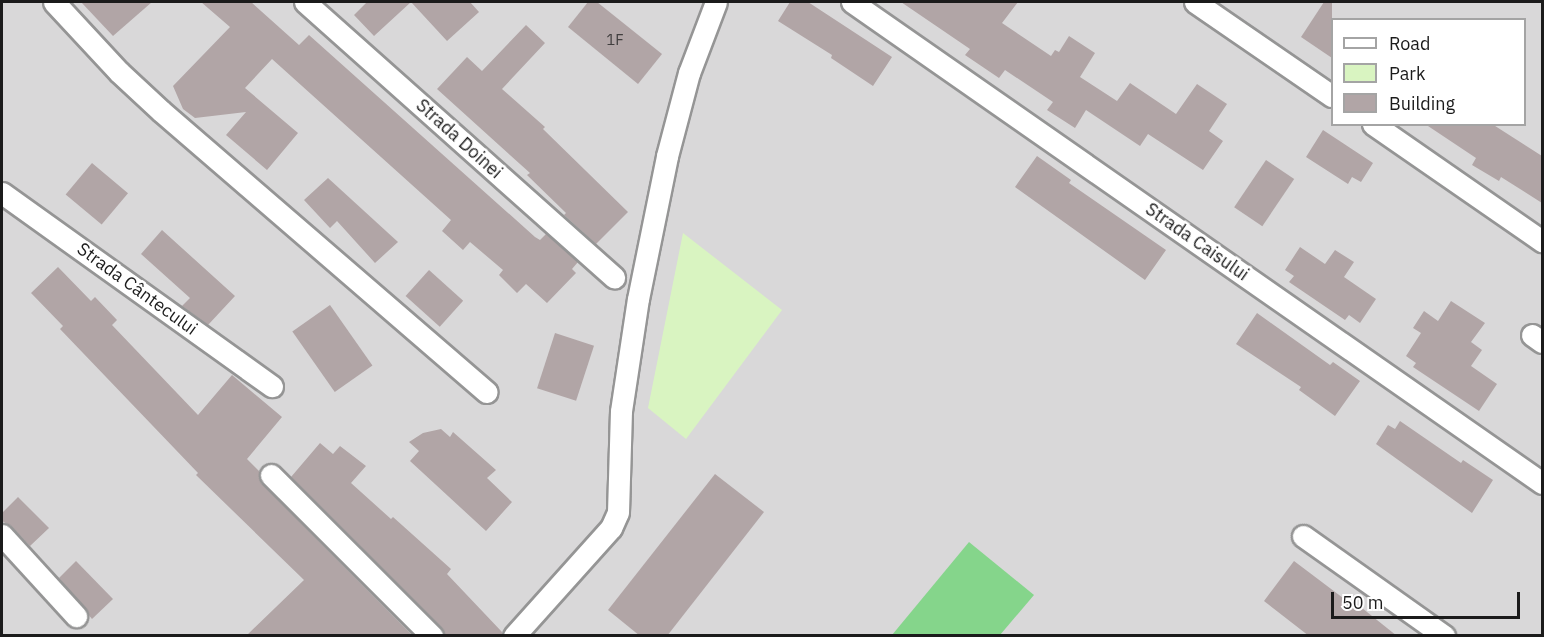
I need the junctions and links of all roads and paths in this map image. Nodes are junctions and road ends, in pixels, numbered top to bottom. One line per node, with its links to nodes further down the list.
1 (54, 2): 12 (street)
2 (305, 2): 10 (street, Strada Doinei)
3 (716, 2): 18 (street)
4 (852, 2): 14 (street, Strada Caisului)
5 (1195, 2): 6 (street)
6 (1331, 95)
7 (1376, 126): 9 (street)
8 (2, 193): 11 (street, Strada Cântecului)
9 (1542, 241)
10 (614, 277)
11 (272, 386)
12 (486, 392)
13 (271, 475): 19 (street)
14 (1542, 483)
15 (2, 535): 17 (street)
16 (1303, 536): 20 (street)
17 (76, 616)
18 (520, 629)
19 (432, 636)
20 (1444, 636)

